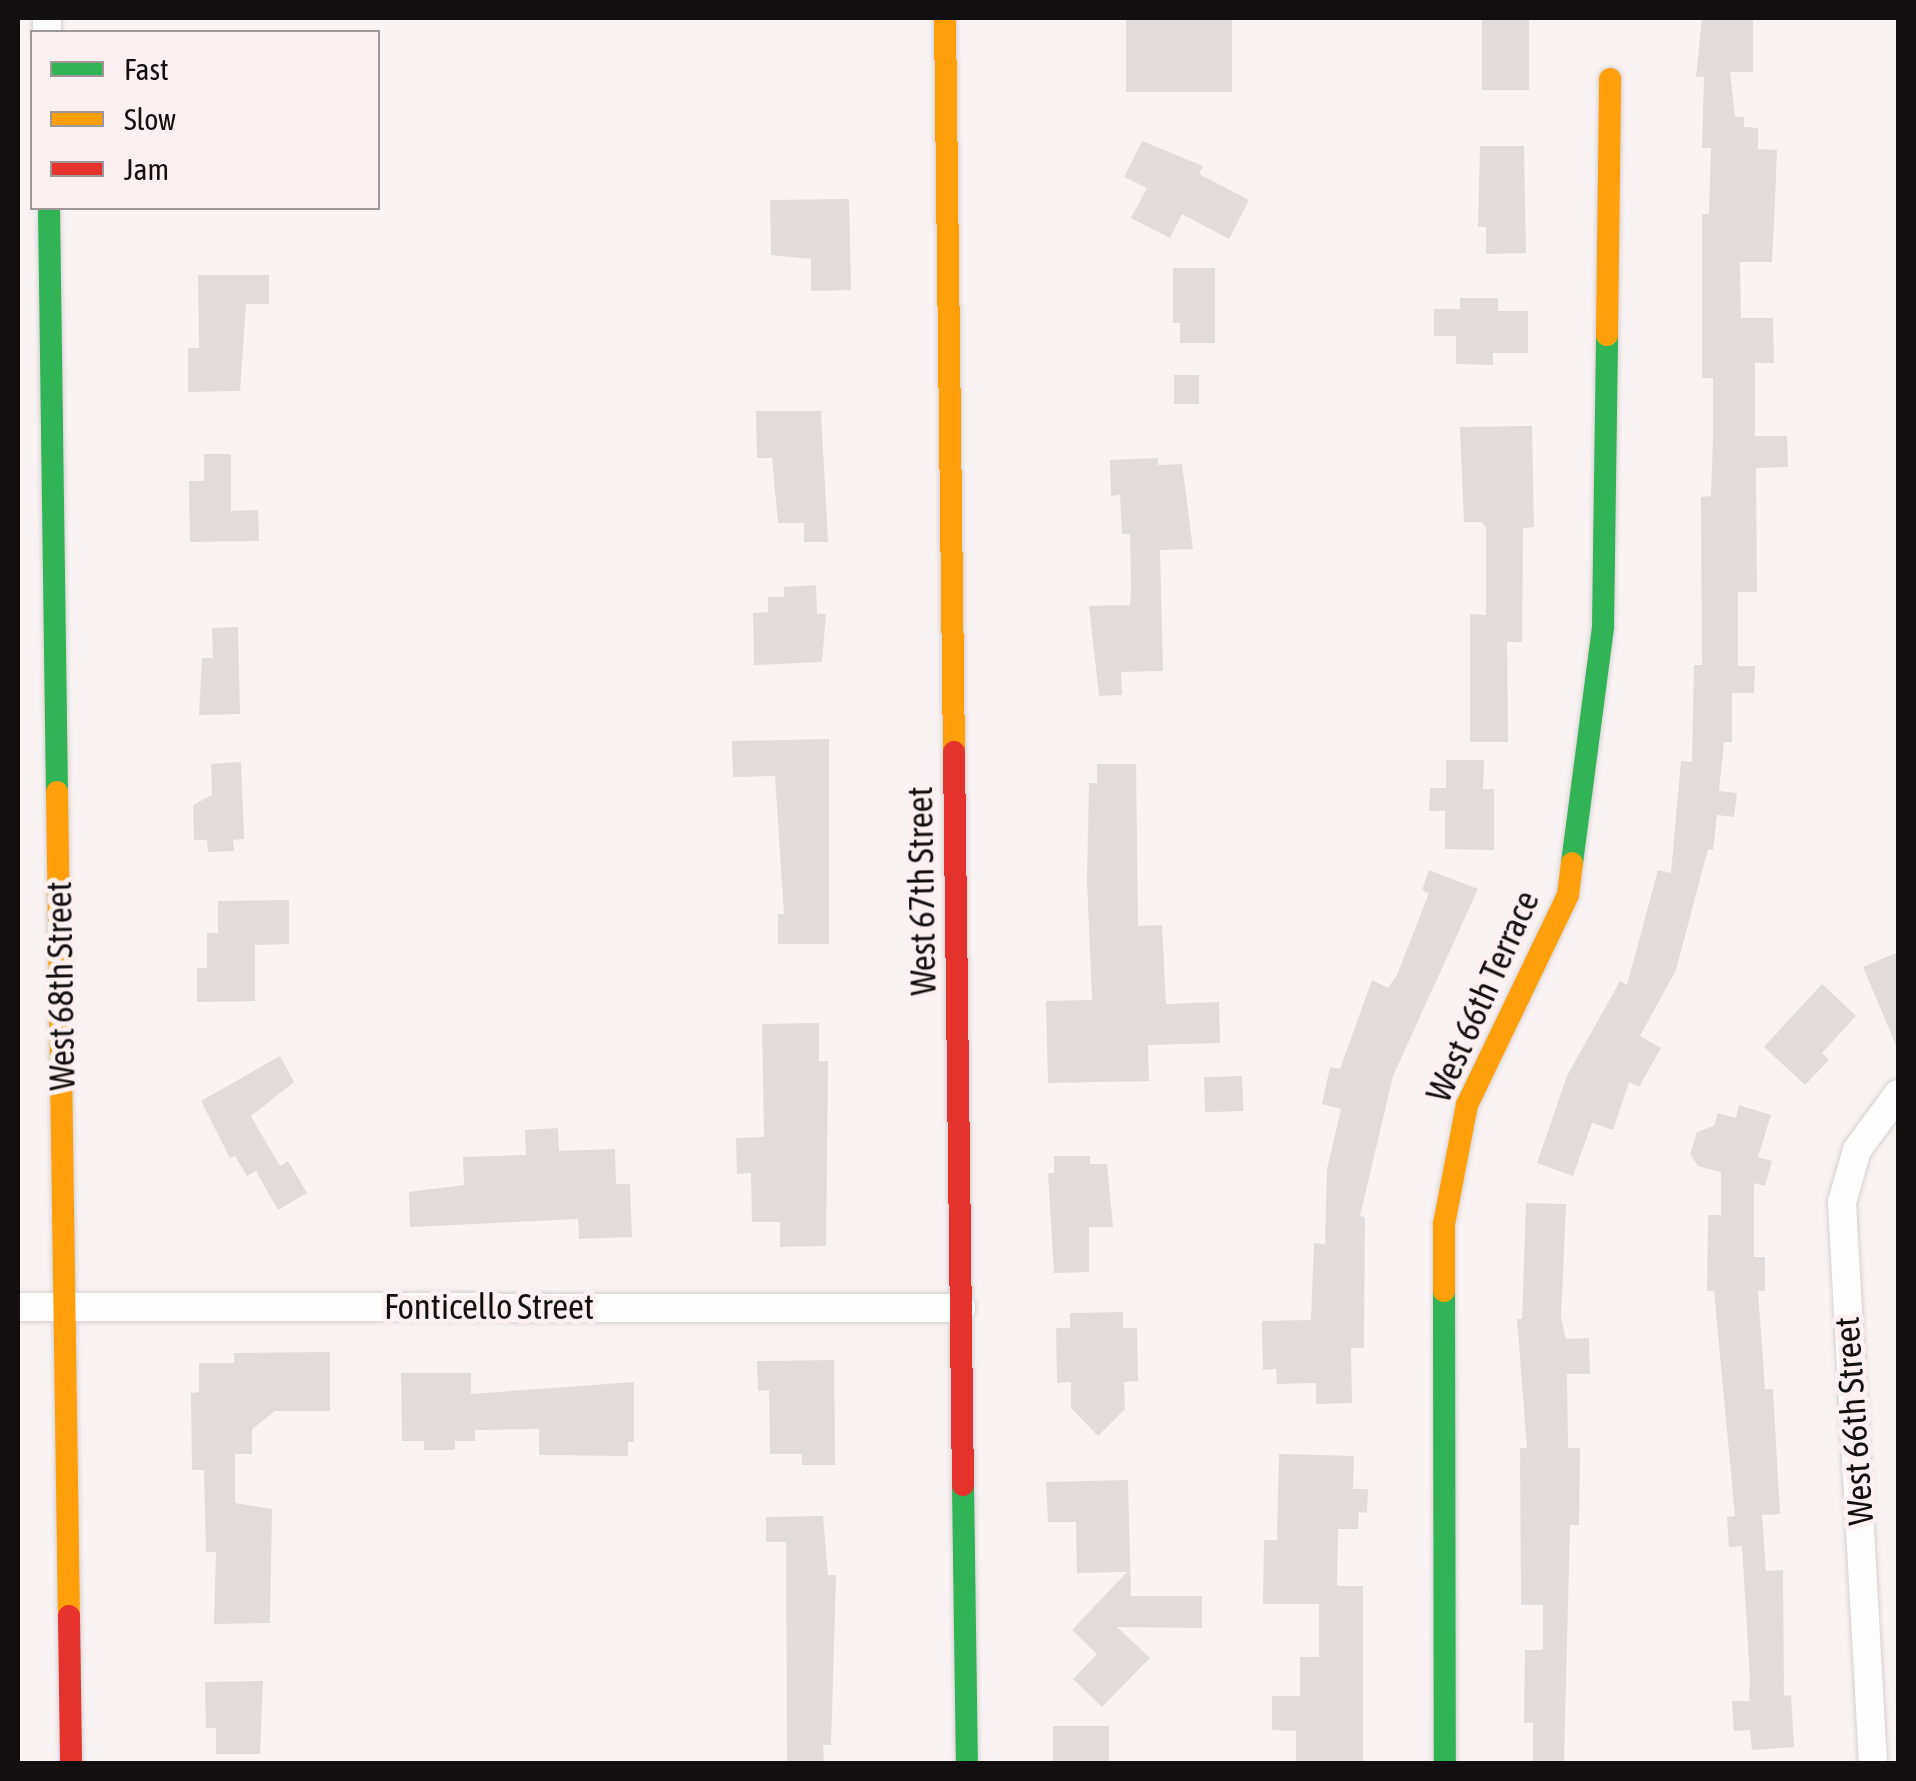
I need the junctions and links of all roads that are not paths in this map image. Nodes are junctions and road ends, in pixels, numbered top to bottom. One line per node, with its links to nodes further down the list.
1 (945, 18): 7 (street, West 67th Street)
2 (1610, 79): 10 (street, West 66th Terrace)
3 (49, 210): 6 (street, West 68th Street)
4 (1898, 1094): 11 (street, West 66th Street)
5 (18, 1307): 6 (street, Fonticello Street)
6 (64, 1308): 7 (street, Fonticello Street); 8 (street, West 68th Street)
7 (961, 1308): 9 (street, West 67th Street)
8 (71, 1764)
9 (967, 1764)
10 (1444, 1764)
11 (1872, 1764)

